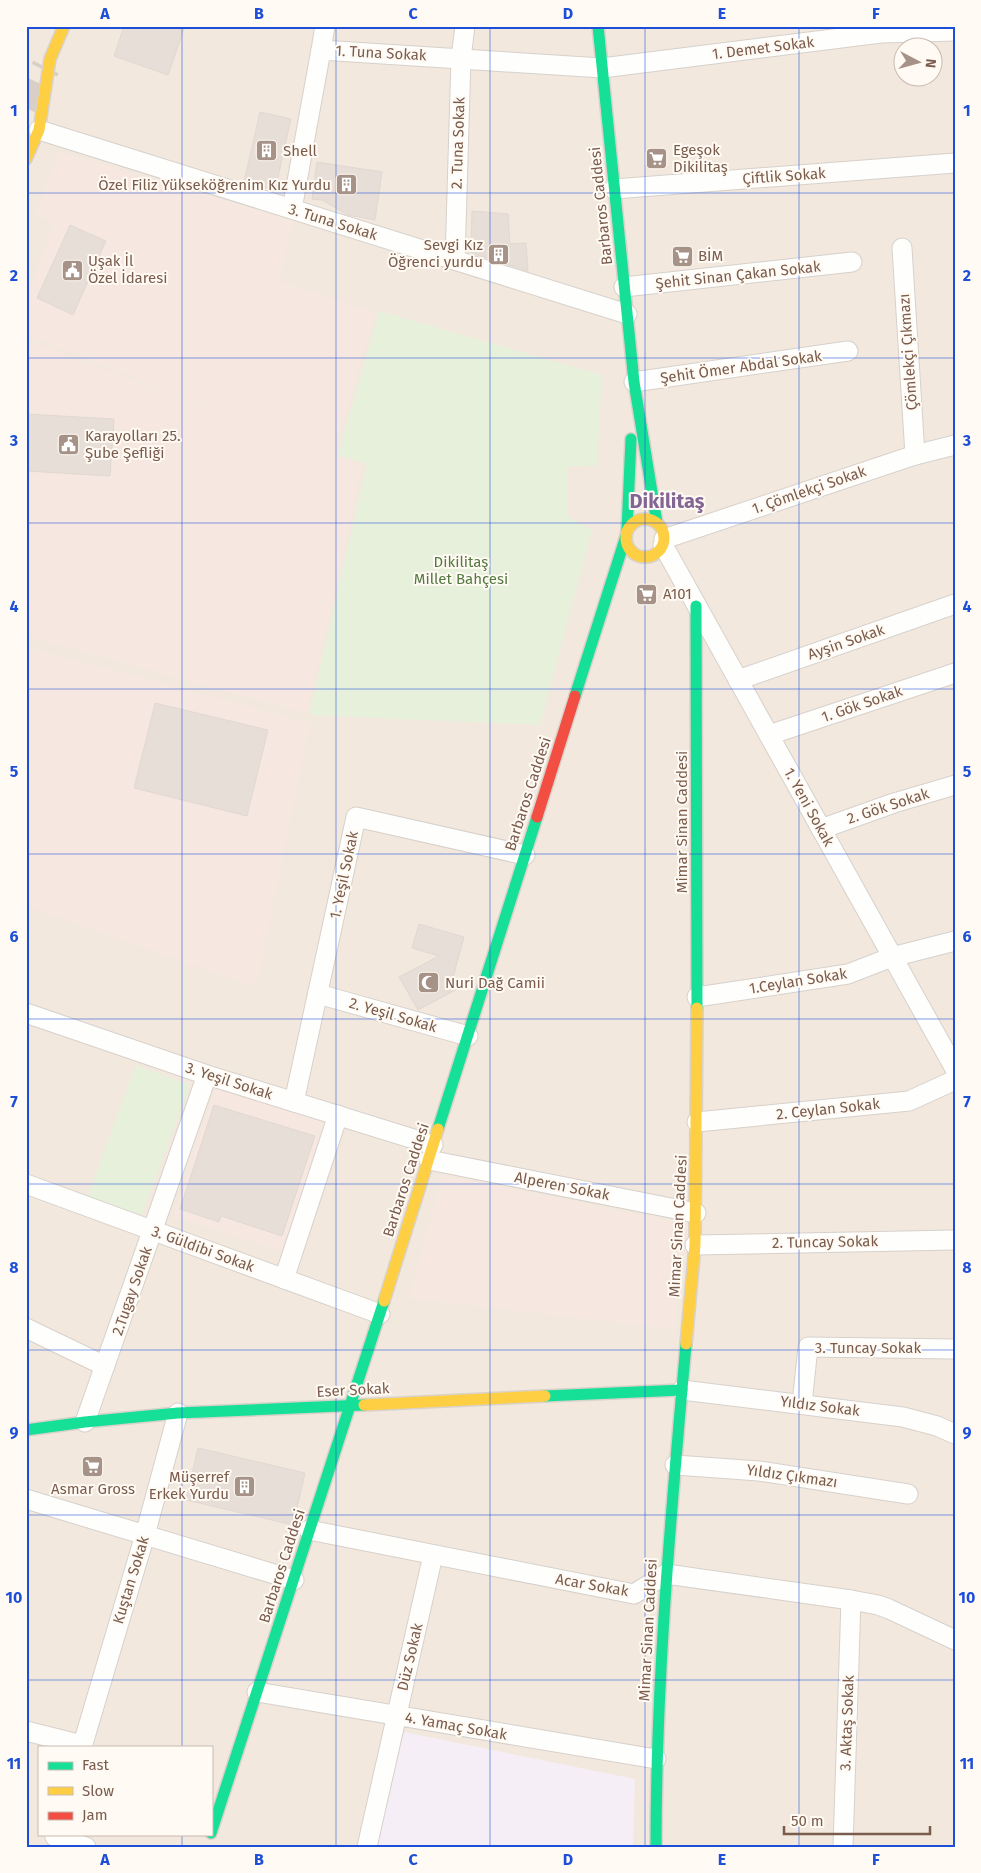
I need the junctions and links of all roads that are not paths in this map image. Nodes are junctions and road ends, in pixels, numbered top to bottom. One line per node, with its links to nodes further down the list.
1 (64, 26): 9 (main road)
2 (325, 26): 6 (street)
3 (465, 26): 7 (street, 2. Tuna Sokak)
4 (598, 26): 8 (main road, Barbaros Caddesi)
5 (955, 31): 8 (street, 1. Demet Sokak)
6 (321, 50): 7 (street, 1. Tuna Sokak); 13 (street, 1. Tuna Sokak)
7 (461, 58): 8 (street, 1. Tuna Sokak); 15 (street, 2. Tuna Sokak)
8 (602, 68): 12 (main road, Barbaros Caddesi)
9 (39, 130): 10 (main road); 13 (street, 3. Tuna Sokak)
10 (26, 159)
11 (955, 163): 12 (street, Çiftlik Sokak)
12 (614, 189): 17 (main road, Barbaros Caddesi)
13 (292, 209): 15 (street, 3. Tuna Sokak)
14 (902, 248): 22 (street, Çömlekçi Çıkmazı)
15 (455, 260): 18 (street, 3. Tuna Sokak)
16 (852, 262): 17 (street, Şehit Sinan Çakan Sokak)
17 (624, 288): 18 (main road, Barbaros Caddesi)
18 (627, 314): 20 (main road, Barbaros Caddesi)
19 (848, 351): 20 (street, Şehit Ömer Abdal Sokak)
20 (634, 382): 23 (main road, Barbaros Caddesi); 24 (main road)
21 (955, 446): 22 (street, 1. Çömlekçi Sokak)
22 (915, 455): 24 (street, 1. Çömlekçi Sokak)
23 (627, 533): 24 (main road); 24 (main road); 32 (main road, Barbaros Caddesi)
24 (661, 536): 26 (street, 1. Yeni Sokak)
25 (955, 604): 28 (street, Ayşin Sokak)
26 (696, 606): 28 (street, 1. Yeni Sokak); 36 (main road, Mimar Sinan Caddesi)
27 (955, 672): 29 (street, 1. Gök Sokak)
28 (738, 680): 29 (street, 1. Yeni Sokak)
29 (768, 735): 31 (street, 1. Yeni Sokak)
30 (955, 785): 31 (street, 2. Gök Sokak)
31 (821, 829): 34 (street, 1. Yeni Sokak)
32 (525, 855): 35 (street, 1. Yeşil Sokak); 38 (main road, Barbaros Caddesi)
33 (955, 941): 34 (street, 1.Ceylan Sokak)
34 (892, 957): 36 (street, 1.Ceylan Sokak); 39 (street, 1. Yeni Sokak)
35 (318, 994): 38 (street, 2. Yeşil Sokak); 42 (street, 1. Yeşil Sokak)
36 (697, 997): 44 (main road, Mimar Sinan Caddesi)
37 (26, 1013): 40 (street, 3. Yeşil Sokak)
38 (468, 1036): 45 (main road, Barbaros Caddesi)
39 (955, 1069)
40 (208, 1074): 42 (street, 3. Yeşil Sokak); 48 (street, 2.Tugay Sokak)
41 (955, 1080): 44 (street, 2. Ceylan Sokak)
42 (294, 1102): 43 (street, 3. Yeşil Sokak)
43 (338, 1115): 45 (street, 3. Yeşil Sokak); 51 (street)
44 (697, 1122): 47 (main road, Mimar Sinan Caddesi)
45 (431, 1152): 47 (street, Alperen Sokak); 52 (main road, Barbaros Caddesi)
46 (26, 1184): 48 (street, 3. Güldibi Sokak)
47 (696, 1213): 50 (main road, Mimar Sinan Caddesi)
48 (153, 1231): 51 (street, 3. Güldibi Sokak); 55 (street, 2.Tugay Sokak)
49 (955, 1240): 50 (street, 2. Tuncay Sokak)
50 (694, 1245): 56 (main road, Mimar Sinan Caddesi)
51 (284, 1279): 52 (street, 3. Güldibi Sokak)
52 (380, 1314): 58 (main road, Barbaros Caddesi)
53 (26, 1328): 55 (street)
54 (955, 1349): 57 (street, 3. Tuncay Sokak)
55 (105, 1366): 60 (street, 2.Tugay Sokak)
56 (682, 1390): 57 (street, Yıldız Sokak); 58 (main road, Eser Sokak); 63 (main road, Mimar Sinan Caddesi)
57 (802, 1404): 62 (street, Yıldız Sokak)
58 (351, 1405): 59 (main road, Eser Sokak); 66 (main road, Barbaros Caddesi)
59 (178, 1413): 60 (main road, Eser Sokak); 67 (street, Kuştan Sokak)
60 (85, 1422): 61 (main road, Eser Sokak)
61 (26, 1430)
62 (955, 1434)
63 (675, 1464): 64 (street, Yıldız Çıkmazı); 69 (main road, Mimar Sinan Caddesi)
64 (908, 1494)
65 (26, 1499): 67 (street)
66 (310, 1530): 68 (street, Acar Sokak); 70 (main road, Barbaros Caddesi)
67 (145, 1535): 70 (street); 76 (street, Kuştan Sokak)
68 (433, 1555): 69 (street, Acar Sokak); 74 (street, Düz Sokak)
69 (666, 1574): 71 (street); 77 (main road, Mimar Sinan Caddesi)
70 (294, 1580): 73 (main road, Barbaros Caddesi)
71 (851, 1600): 72 (street); 83 (street, 3. Aktaş Sokak)
72 (955, 1640)
73 (257, 1692): 74 (street, 4. Yamaç Sokak); 78 (main road, Barbaros Caddesi)
74 (396, 1716): 77 (street, 4. Yamaç Sokak); 81 (street, Düz Sokak)
75 (26, 1731): 76 (street)
76 (82, 1746)
77 (656, 1760): 82 (main road, Mimar Sinan Caddesi)
78 (212, 1831)
79 (54, 1839): 80 (street)
80 (86, 1847)
81 (367, 1847)
82 (656, 1847)
83 (843, 1847)

